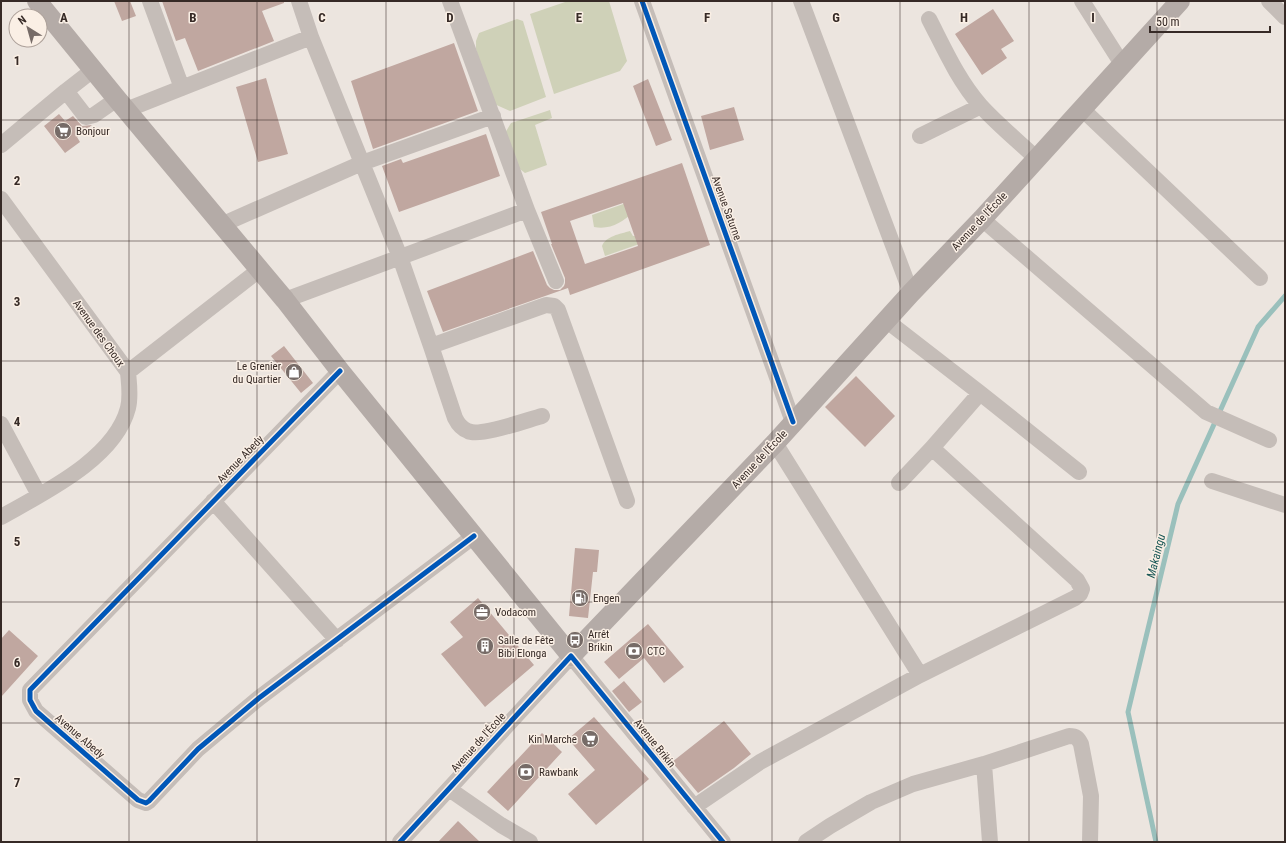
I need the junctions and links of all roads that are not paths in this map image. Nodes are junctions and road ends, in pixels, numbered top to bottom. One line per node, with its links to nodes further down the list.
1 (37, 1): 14 (main road)
2 (150, 1): 15 (street)
3 (299, 1): 12 (street)
4 (450, 1): 20 (street)
5 (642, 1): 41 (street, Avenue Saturne)
6 (801, 1): 33 (street)
7 (1082, 1): 13 (street)
8 (1180, 1): 13 (main road, Avenue de l'École)
9 (1269, 1): 10 (street)
10 (1285, 17)
11 (928, 19): 18 (street)
12 (311, 37): 15 (street); 24 (street)
13 (1122, 64): 19 (main road, Avenue de l'École)
14 (93, 70): 16 (street); 17 (main road)
15 (182, 88): 17 (street)
16 (66, 91): 17 (street); 22 (street)
17 (121, 104): 28 (main road)
18 (981, 106): 21 (street); 23 (street)
19 (1081, 108): 23 (main road, Avenue de l'École); 31 (street)
20 (493, 116): 24 (street); 26 (street)
21 (920, 136)
22 (1, 145)
23 (1036, 158): 27 (main road, Avenue de l'École)
24 (362, 164): 28 (street); 29 (street)
25 (1, 199): 38 (street, Avenue des Choux)
26 (527, 210): 29 (street); 32 (street)
27 (982, 218): 33 (main road, Avenue de l'École); 43 (street)
28 (222, 224): 30 (main road)
29 (400, 257): 34 (street); 36 (street)
30 (259, 270): 34 (main road); 38 (street, Avenue des Choux)
31 (1260, 278)
32 (556, 281)
33 (911, 292): 35 (main road, Avenue de l'École)
34 (285, 300): 37 (main road)
35 (887, 321): 39 (street); 41 (main road, Avenue de l'École)
36 (431, 346): 40 (street); 51 (street)
37 (340, 371): 50 (street, Avenue Abedy); 54 (main road)
38 (128, 372): 49 (street)
39 (980, 393): 45 (street); 46 (street)
40 (542, 416)
41 (793, 422): 44 (main road, Avenue de l'École)
42 (1, 424): 49 (street)
43 (1269, 440)
44 (775, 442): 56 (main road, Avenue de l'École); 57 (street)
45 (932, 448): 48 (street); 57 (street)
46 (1079, 472)
47 (1212, 481): 52 (street)
48 (899, 483)
49 (39, 495): 53 (street)
50 (212, 501): 55 (street); 55 (street, Avenue Abedy)
51 (627, 501)
52 (1285, 505)
53 (1, 517)
54 (474, 536): 55 (street, Avenue Abedy); 56 (main road)
55 (337, 640)
56 (571, 656): 59 (street, Avenue de l'École); 60 (street, Avenue Brikin)
57 (920, 675): 60 (street)
58 (984, 764): 64 (street); 65 (street); 66 (street)
59 (449, 789): 61 (street, Avenue de l'École); 62 (street)
60 (694, 807): 63 (street, Avenue Brikin)
61 (400, 842)
62 (530, 842)
63 (722, 842)
64 (806, 842)
65 (990, 842)
66 (1090, 842)

